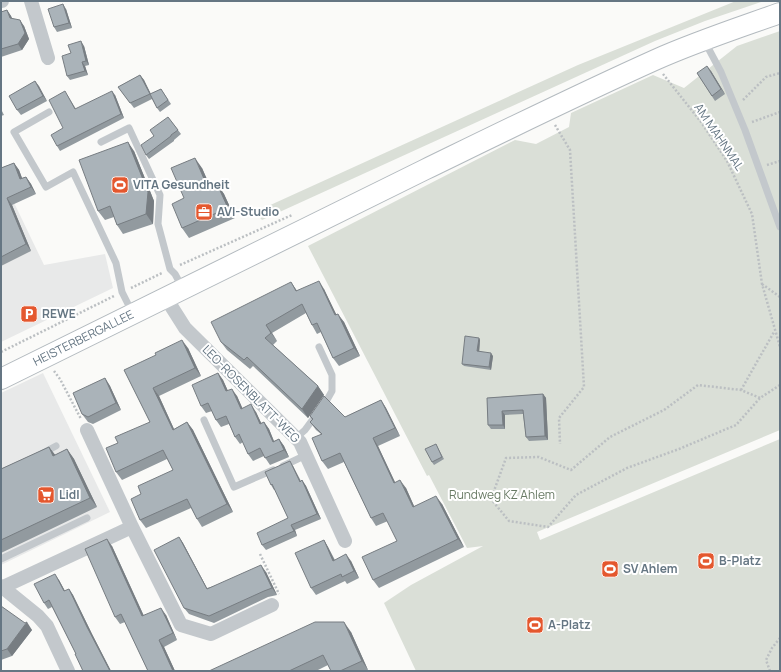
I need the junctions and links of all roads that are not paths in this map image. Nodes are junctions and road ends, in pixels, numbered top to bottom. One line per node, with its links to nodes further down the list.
1 (32, 1): 4 (street)
2 (780, 13): 3 (main road, HEISTERBERGALLEE)
3 (704, 40): 7 (lane); 8 (main road, HEISTERBERGALLEE)
4 (48, 58)
5 (49, 112): 9 (lane)
6 (101, 142): 8 (lane)
7 (780, 227)
8 (175, 293): 9 (main road, HEISTERBERGALLEE); 14 (street, LEO-ROSENBLATT-WEG)
9 (133, 314): 11 (main road, HEISTERBERGALLEE)
10 (319, 347): 14 (lane)
11 (1, 378)
12 (204, 420): 16 (lane)
13 (87, 430): 19 (street)
14 (296, 438): 16 (street, LEO-ROSENBLATT-WEG)
15 (56, 446): 17 (lane)
16 (306, 455): 20 (street, LEO-ROSENBLATT-WEG)
17 (36, 456)
18 (87, 518): 21 (lane)
19 (132, 527): 22 (street); 23 (street)
20 (345, 541)
21 (1, 559)
22 (2, 587): 24 (street)
23 (272, 605)
24 (68, 671)

